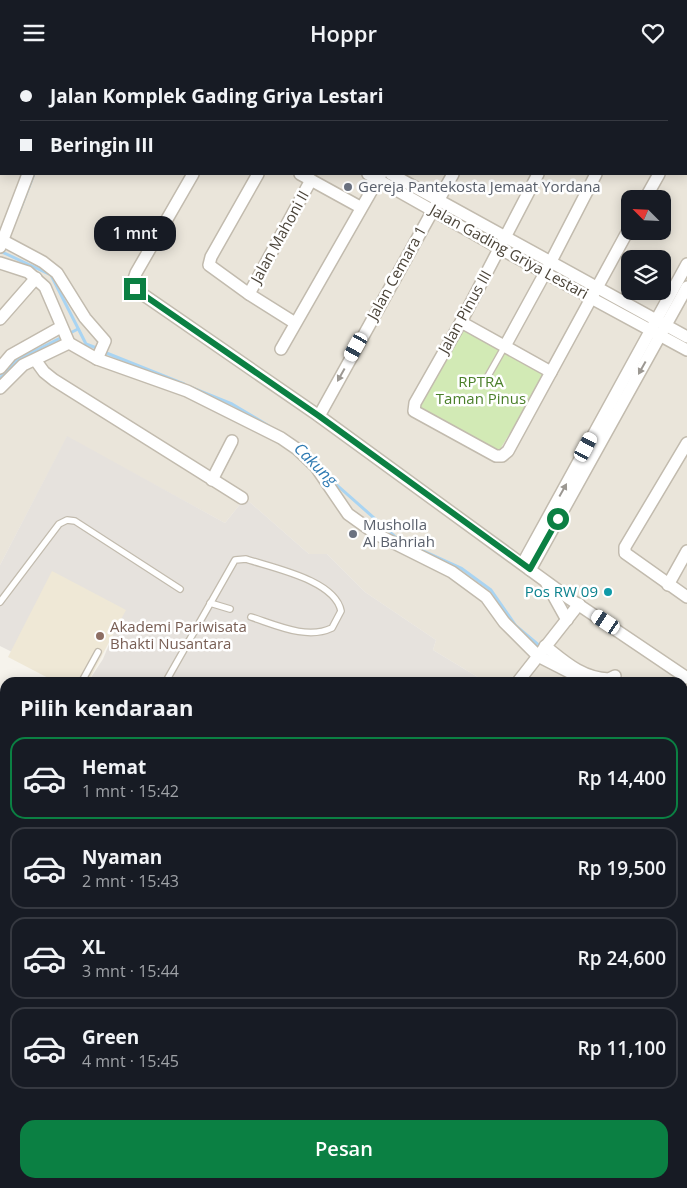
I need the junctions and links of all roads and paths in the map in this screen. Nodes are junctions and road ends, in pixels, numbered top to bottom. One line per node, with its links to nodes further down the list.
1 (28, 175): 18 (street)
2 (192, 175): 44 (street)
3 (257, 175): 26 (street)
4 (302, 175): 11 (street)
5 (394, 175): 13 (street, Jalan Gading Griya Lestari)
6 (452, 175): 13 (street, Jalan Cemara 1)
7 (537, 175): 16 (street, Jalan Pinus III)
8 (595, 175): 20 (street)
9 (658, 175): 12 (street)
10 (376, 176): 14 (street); 15 (street, Jalan Gading Griya Lestari)
11 (311, 180): 14 (street); 26 (street, Jalan Mahoni II)
12 (651, 190)
13 (439, 199): 15 (street, Jalan Cemara 1); 16 (street, Jalan Gading Griya Lestari)
14 (360, 207): 30 (street)
15 (432, 210): 19 (street, Jalan Gading Griya Lestari); 44 (street, Jalan Cemara 1, one-way to 44)
16 (506, 237): 19 (street, Jalan Pinus III); 20 (street, Jalan Gading Griya Lestari)
17 (623, 240): 27 (street)
18 (4, 242): 38 (street)
19 (500, 248): 23 (street, Jalan Gading Griya Lestari); 29 (street, Jalan Pinus III)
20 (551, 261): 23 (street); 27 (street, Jalan Gading Griya Lestari)
21 (0, 263): 24 (street)
22 (687, 263): 32 (street)
23 (545, 273): 27 (street, Jalan Gading Griya Lestari); 35 (street)
24 (36, 278): 28 (street); 31 (street)
25 (687, 287): 32 (street)
26 (248, 294): 30 (street)
27 (594, 294): 32 (street, Jalan Gading Griya Lestari); 41 (street)
28 (0, 319)
29 (460, 322): 35 (street); 41 (street, Jalan Pinus III)
30 (295, 323): 36 (street)
31 (62, 328): 34 (street); 40 (street)
32 (658, 328): 33 (street, Jalan Gading Griya Lestari); 37 (street, Jalan Gading Griya Lestari); 50 (street)
33 (687, 337)
34 (68, 342): 38 (street); 39 (street)
35 (505, 346): 41 (street); 42 (lane)
36 (281, 349)
37 (687, 350)
38 (98, 358): 61 (street)
39 (36, 361): 43 (street); 47 (street)
40 (0, 368)
41 (551, 372)
42 (484, 383)
43 (0, 388)
44 (319, 416): 50 (street)
45 (232, 441): 47 (street)
46 (687, 443): 52 (street)
47 (212, 480): 48 (street)
48 (242, 499)
49 (687, 551): 52 (street)
50 (527, 567): 51 (street)
51 (545, 580): 57 (street); 60 (street)
52 (668, 585): 54 (street)
53 (180, 589): 55 (lane)
54 (687, 597)
55 (0, 602)
56 (210, 603): 58 (lane); 59 (lane); 65 (lane)
57 (579, 605): 60 (street); 70 (street)
58 (230, 609)
59 (251, 617)
60 (567, 620): 61 (street)
61 (542, 651): 66 (street); 67 (street); 68 (street)
62 (98, 652): 64 (lane)
63 (615, 675): 69 (street)
64 (84, 677)
65 (168, 677)
66 (522, 677)
67 (582, 677)
68 (596, 677)
69 (612, 677)
70 (686, 677)

